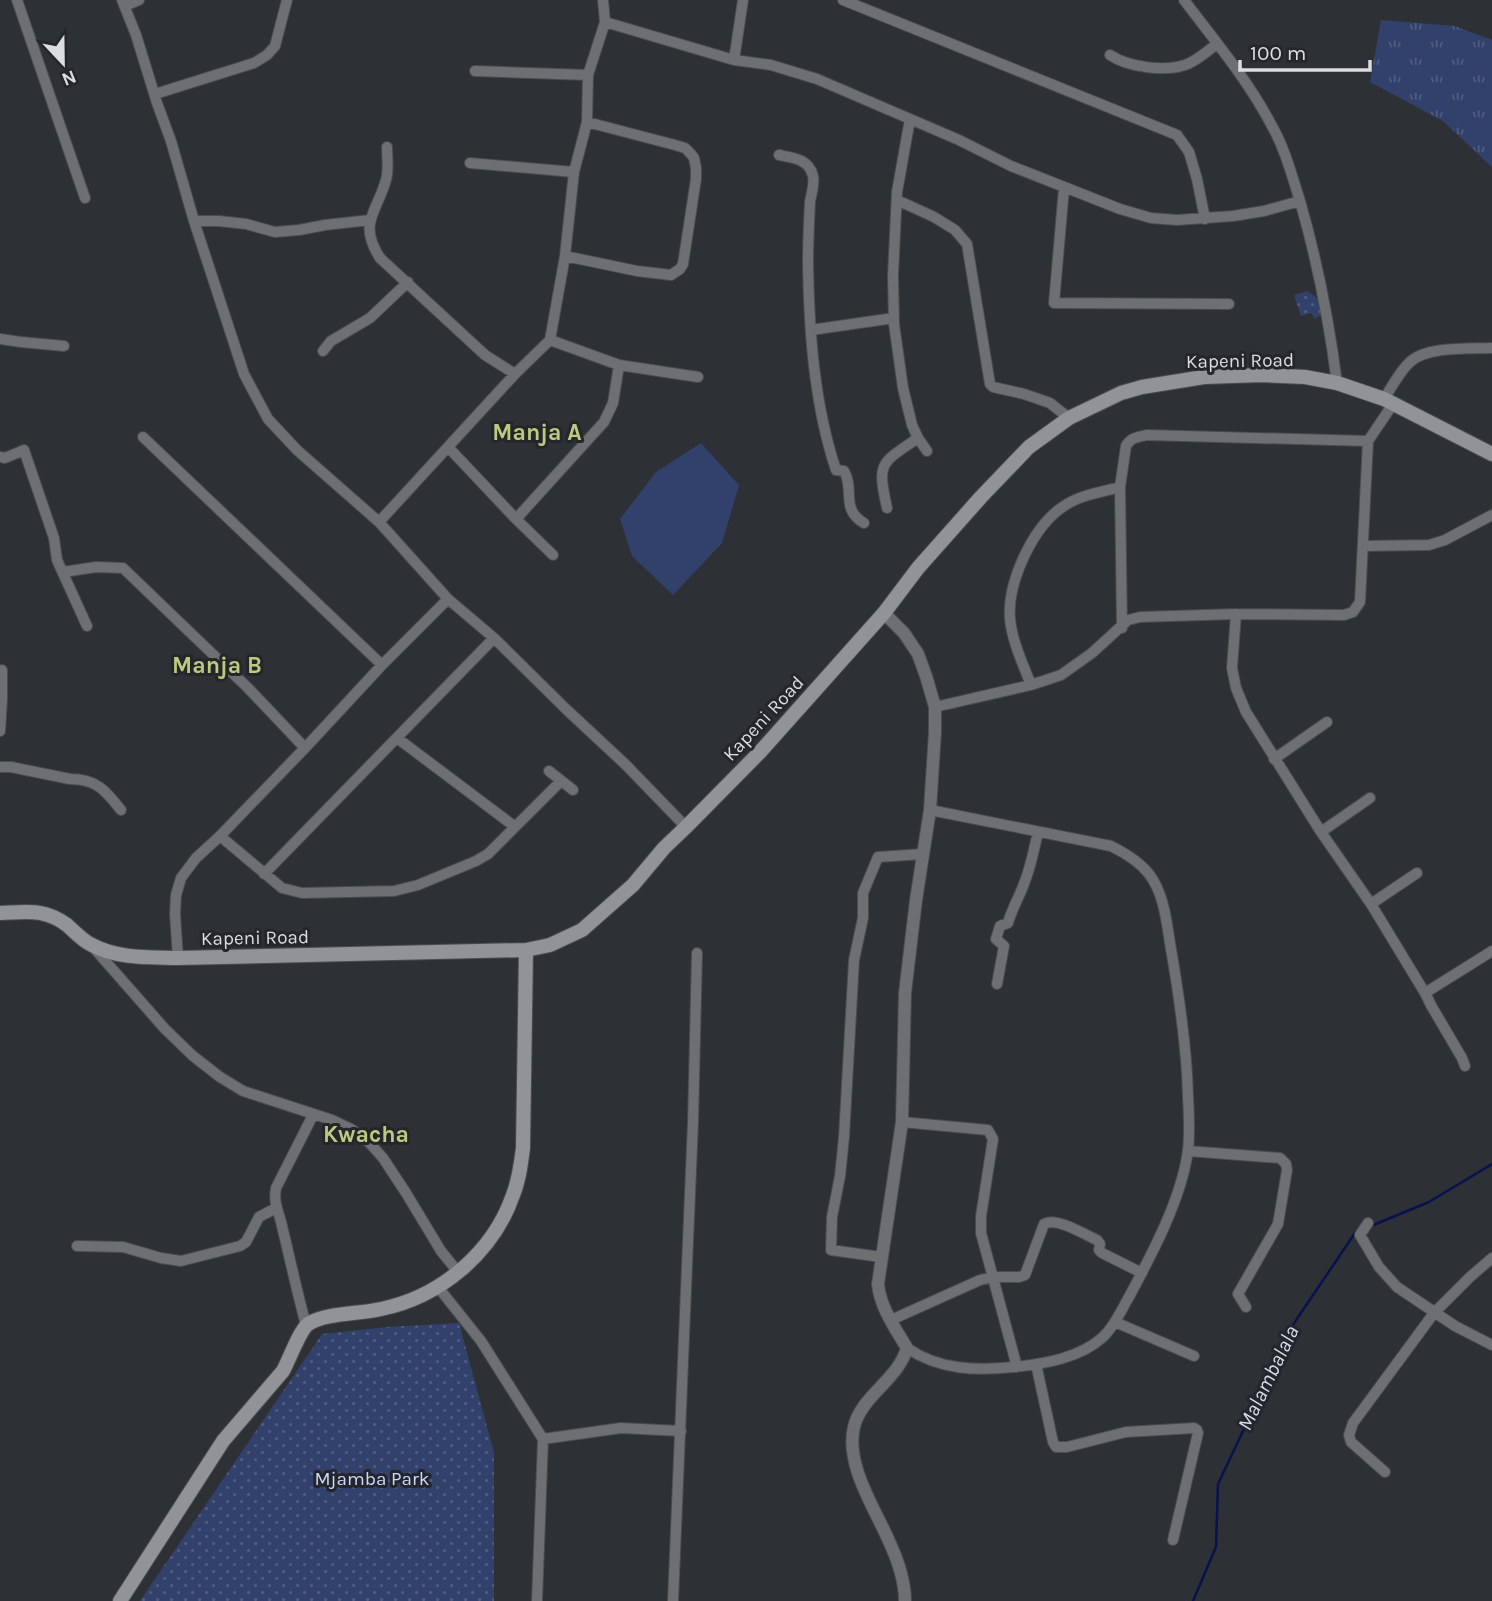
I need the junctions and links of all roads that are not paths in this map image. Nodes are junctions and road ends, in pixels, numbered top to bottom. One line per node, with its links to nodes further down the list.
1 (17, 0): 23 (street)
2 (139, 0): 8 (street)
3 (287, 0): 15 (street)
4 (603, 0): 9 (street)
5 (743, 0): 12 (street)
6 (843, 0): 26 (street)
7 (1184, 0): 10 (street)
8 (123, 3): 15 (street)
9 (606, 22): 12 (street); 14 (street)
10 (1217, 44): 11 (street); 25 (street)
11 (1110, 55)
12 (734, 60): 16 (street)
13 (475, 71): 14 (street)
14 (588, 75): 17 (street)
15 (155, 94): 28 (street)
16 (910, 119): 22 (street); 24 (street)
17 (587, 122): 21 (street); 29 (street)
18 (387, 147): 27 (street)
19 (779, 155): 33 (street)
20 (470, 163): 21 (street)
21 (574, 172): 29 (street)
22 (1064, 188): 26 (street); 31 (street)
23 (85, 198)
24 (897, 200): 32 (street); 44 (street)
25 (1300, 201): 26 (street); 42 (street)
26 (1205, 219)
27 (370, 220): 28 (street); 30 (street)
28 (194, 221): 56 (street)
29 (565, 256): 35 (street)
30 (408, 282): 38 (street); 40 (street)
31 (1229, 304)
32 (894, 318): 33 (street); 46 (street)
33 (811, 330): 57 (street)
34 (0, 339): 36 (street)
35 (550, 341): 39 (street); 40 (street)
36 (64, 346)
37 (1492, 348): 43 (street)
38 (323, 351)
39 (619, 365): 41 (street); 55 (street)
40 (515, 374): 48 (street)
41 (698, 377)
42 (1337, 383): 43 (main road, Kapeni Road); 44 (main road, Kapeni Road)
43 (1388, 401): 47 (street); 50 (main road, Kapeni Road)
44 (1069, 418): 62 (main road, Kapeni Road)
45 (143, 437): 67 (street)
46 (918, 438): 49 (street); 53 (street)
47 (1368, 441): 52 (street); 58 (street)
48 (448, 447): 55 (street); 56 (street)
49 (928, 451)
50 (1492, 454)
51 (0, 457): 60 (street)
52 (1120, 487): 65 (street); 69 (street)
53 (887, 508)
54 (1492, 515): 58 (street)
55 (516, 519): 59 (street)
56 (379, 522): 61 (street)
57 (864, 523)
58 (1363, 546): 63 (street)
59 (553, 555)
60 (63, 572): 64 (street); 74 (street)
61 (448, 599): 66 (street); 67 (street)
62 (884, 613): 70 (street); 84 (main road, Kapeni Road)
63 (1236, 614): 65 (street); 75 (street)
64 (87, 625)
65 (1122, 628): 69 (street)
66 (494, 638): 73 (street); 84 (street)
67 (382, 665): 74 (street)
68 (2, 670): 72 (street)
69 (1031, 685): 70 (street)
70 (935, 707): 82 (street)
71 (1326, 722): 75 (street)
72 (0, 731)
73 (397, 738): 83 (street); 90 (street)
74 (305, 748): 87 (street)
75 (1274, 759): 86 (street)
76 (0, 767): 81 (street)
77 (549, 771): 78 (street)
78 (561, 780): 79 (street); 83 (street)
79 (573, 790)
80 (1370, 798): 86 (street)
81 (121, 810)
82 (930, 810): 85 (street); 88 (street)
83 (514, 826): 90 (street)
84 (686, 827): 94 (main road, Kapeni Road)
85 (1038, 832): 98 (street); 103 (street)
86 (1321, 832): 91 (street)
87 (220, 836): 90 (street); 97 (street)
88 (923, 854): 102 (street); 107 (street)
89 (1417, 873): 91 (street)
90 (264, 874)
91 (1371, 904): 99 (street)
92 (0, 913): 93 (main road, Kapeni Road)
93 (91, 945): 97 (main road, Kapeni Road); 101 (street)
94 (526, 950): 97 (main road, Kapeni Road); 109 (main road)
95 (1492, 951): 99 (street)
96 (697, 953): 123 (street)
97 (178, 958)
98 (997, 984)
99 (1425, 992): 100 (street)
100 (1465, 1066)
101 (313, 1115): 104 (street); 109 (street)
102 (902, 1122): 107 (street); 111 (street)
103 (1188, 1151): 110 (street); 113 (street)
104 (276, 1208): 106 (street); 117 (street)
105 (1368, 1223): 114 (street)
106 (77, 1246)
107 (881, 1257): 115 (street)
108 (1492, 1258): 114 (street)
109 (458, 1272): 112 (main road)
110 (1142, 1273): 111 (street); 116 (street)
111 (993, 1277): 115 (street); 122 (street)
112 (438, 1287): 117 (main road); 124 (street)
113 (1246, 1307)
114 (1434, 1313): 118 (street); 125 (street)
115 (891, 1320): 119 (street)
116 (1115, 1322): 120 (street); 121 (street)
117 (306, 1325): 127 (main road)
118 (1492, 1345)
119 (907, 1348): 122 (street); 130 (street)
120 (1194, 1356)
121 (1035, 1364): 122 (street); 126 (street)
122 (1017, 1367)
123 (681, 1431): 124 (street); 129 (street)
124 (543, 1439): 128 (street)
125 (1385, 1472)
126 (1173, 1540)
127 (120, 1601)
128 (537, 1601)
129 (673, 1601)
130 (905, 1601)

